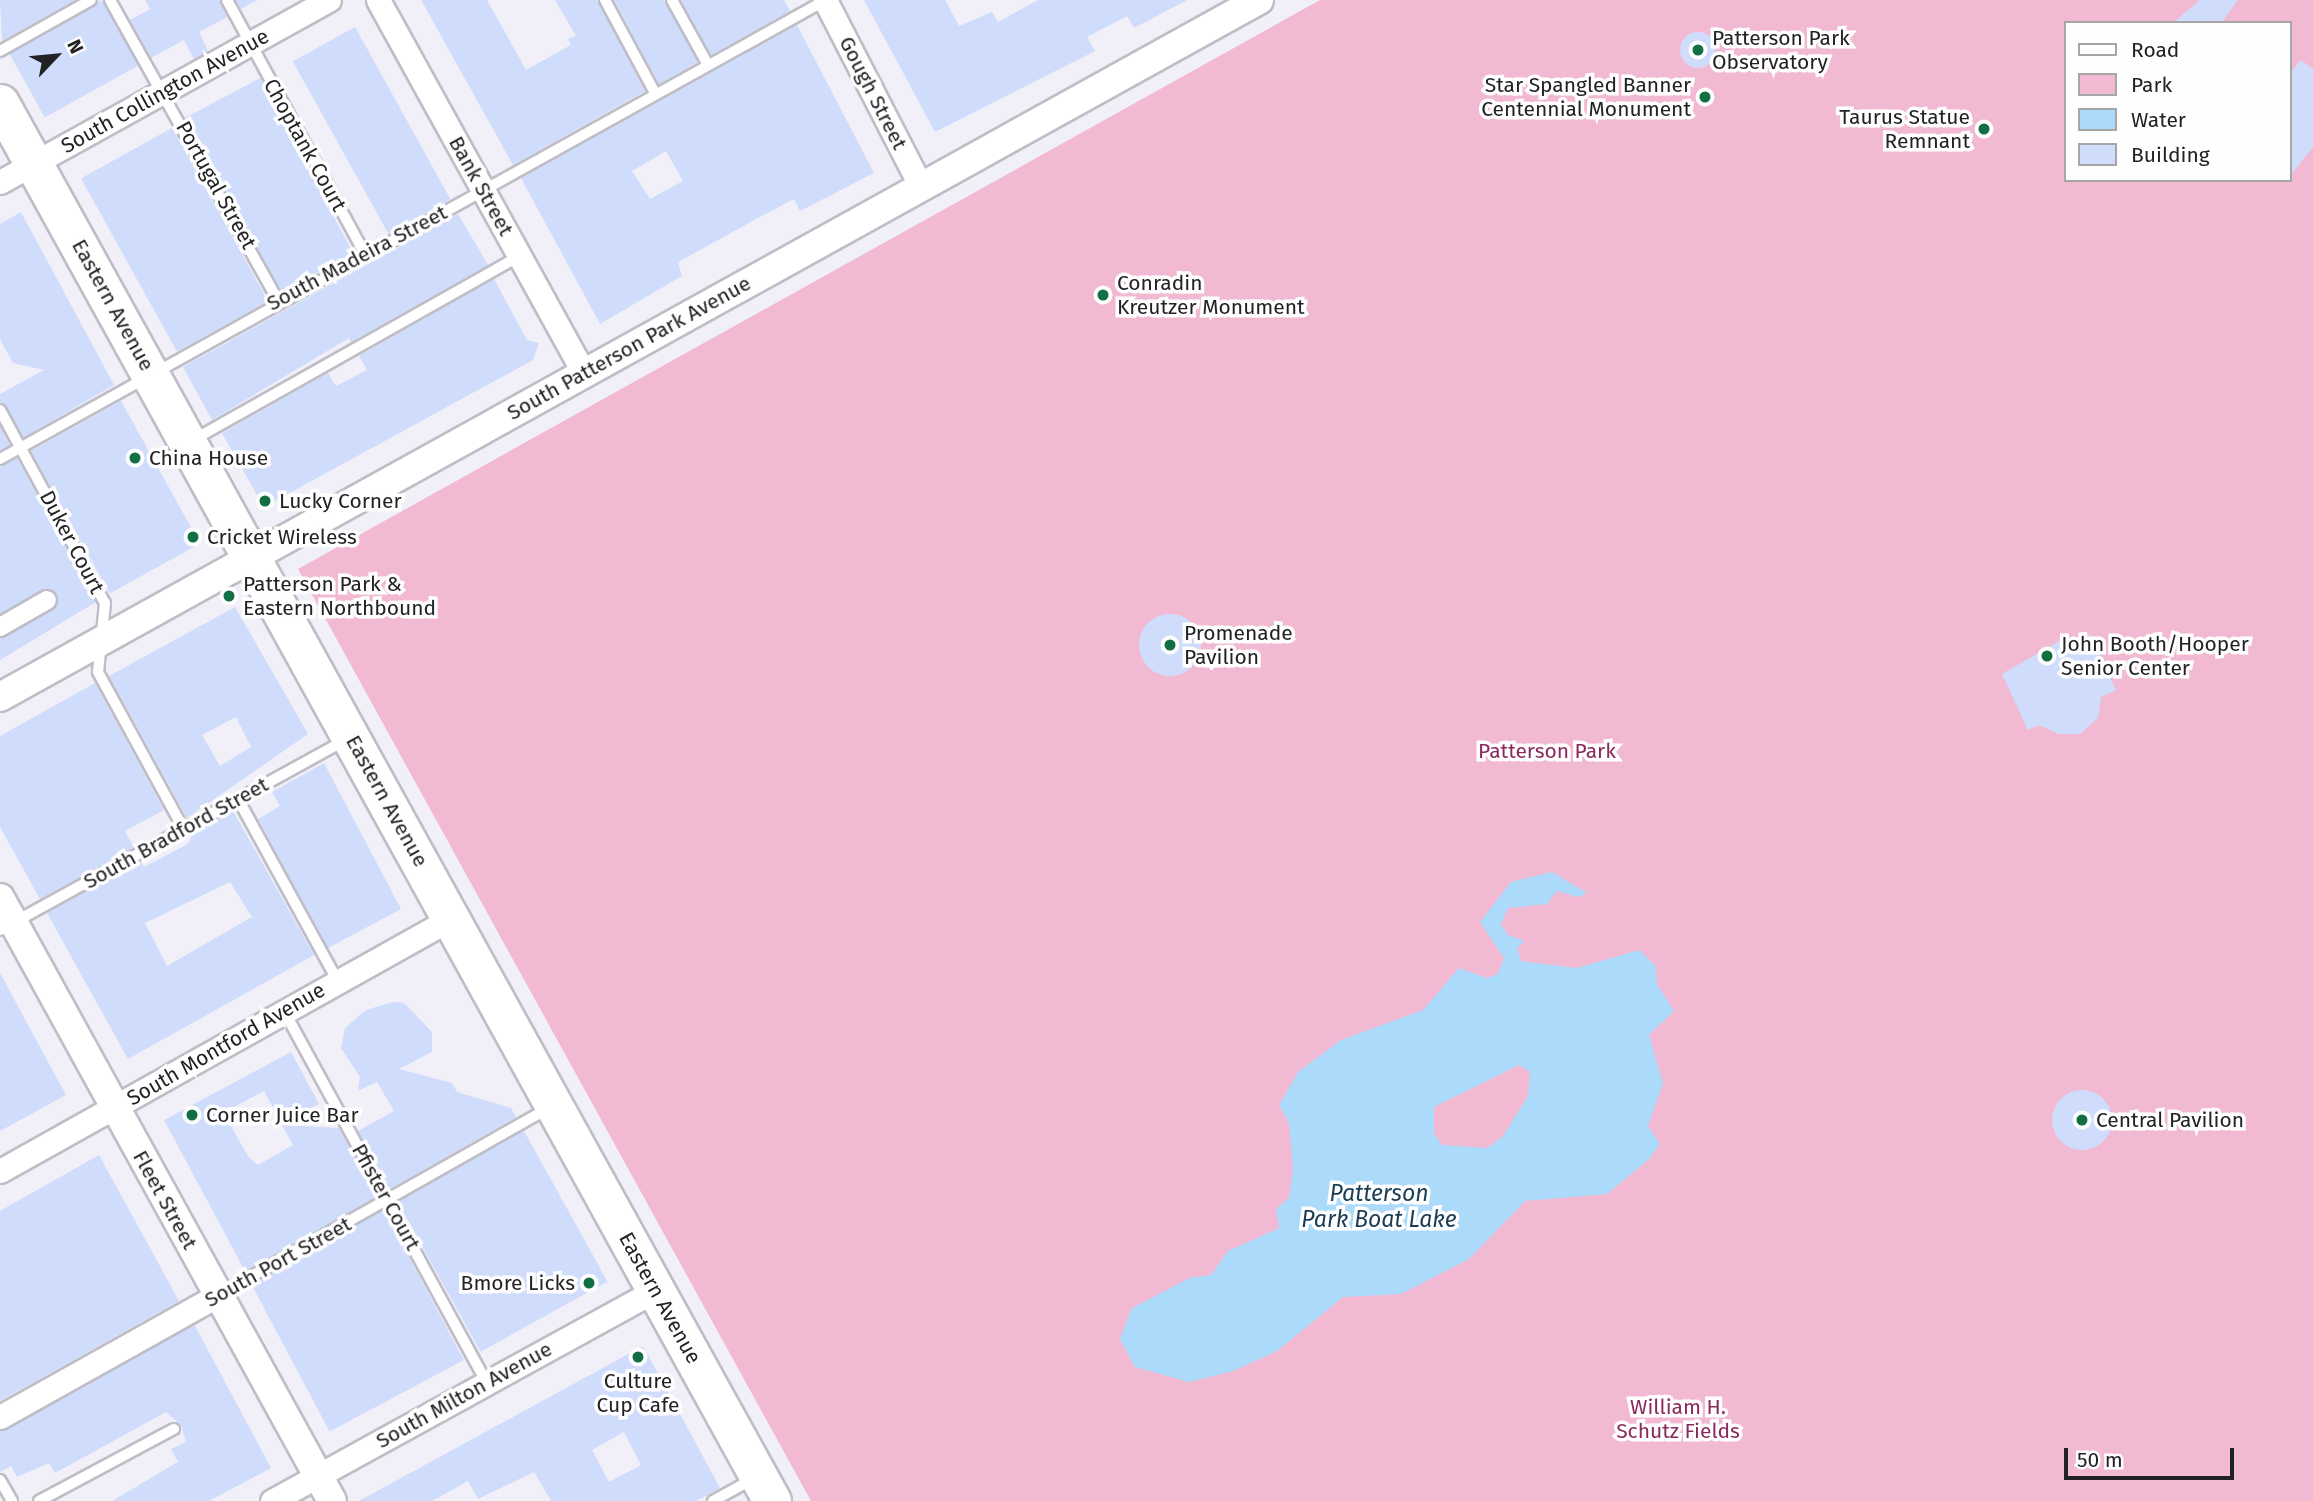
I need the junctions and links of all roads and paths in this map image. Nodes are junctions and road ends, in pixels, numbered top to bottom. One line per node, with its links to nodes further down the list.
1 (91, 0): 11 (lane)
2 (110, 0): 13 (lane, Portugal Street)
3 (227, 0): 10 (lane, Choptank Court)
4 (329, 0): 10 (street, South Collington Avenue)
5 (378, 0): 19 (street, Bank Street)
6 (605, 0): 14 (lane)
7 (671, 0): 12 (lane)
8 (826, 0): 12 (lane, South Madeira Street); 18 (street, Gough Street)
9 (1259, 0): 18 (street, South Patterson Park Avenue)
10 (250, 44): 13 (street, South Collington Avenue); 20 (lane, Choptank Court)
11 (0, 51)
12 (708, 65): 14 (lane, South Madeira Street)
13 (162, 93): 16 (street, South Collington Avenue); 22 (lane, Portugal Street)
14 (655, 93): 19 (lane, South Madeira Street)
15 (0, 103): 16 (main road, Eastern Avenue)
16 (34, 163): 17 (street, South Collington Avenue); 23 (main road, Eastern Avenue)
17 (0, 182)
18 (921, 187): 24 (street, South Patterson Park Avenue)
19 (484, 192): 20 (lane, South Madeira Street); 21 (street, Bank Street)
20 (364, 253): 22 (lane, South Madeira Street)
21 (520, 256): 24 (street, Bank Street); 26 (lane)
22 (277, 299): 23 (lane, South Madeira Street)
23 (150, 372): 26 (main road, Eastern Avenue); 27 (lane, South Madeira Street)
24 (584, 373): 29 (street, South Patterson Park Avenue)
25 (0, 410): 27 (lane, Duker Court)
26 (190, 442): 29 (main road, Eastern Avenue)
27 (21, 447): 28 (lane, South Madeira Street); 32 (lane, Duker Court)
28 (0, 459)
29 (253, 555): 32 (street, South Patterson Park Avenue); 34 (main road, Eastern Avenue)
30 (47, 600): 31 (street)
31 (0, 626)
32 (103, 640): 33 (street, South Patterson Park Avenue); 36 (lane, Duker Court)
33 (0, 697)
34 (352, 736): 35 (lane, South Bradford Street); 38 (main road, Eastern Avenue)
35 (237, 799): 36 (lane, South Bradford Street); 39 (lane)
36 (184, 830): 37 (lane, South Bradford Street)
37 (4, 917): 42 (street, Fleet Street)
38 (452, 918): 39 (street, South Montford Avenue); 41 (main road, Eastern Avenue)
39 (337, 981): 40 (street, South Montford Avenue)
40 (284, 1011): 42 (street, South Montford Avenue); 44 (lane, Pfister Court)
41 (555, 1105): 44 (lane, South Port Street); 45 (main road, Eastern Avenue)
42 (115, 1108): 43 (street, South Montford Avenue); 46 (street, Fleet Street)
43 (0, 1171)
44 (387, 1200): 46 (lane, South Port Street); 47 (lane, Pfister Court)
45 (656, 1290): 47 (street, South Milton Avenue); 52 (main road, Eastern Avenue)
46 (218, 1295): 48 (street, South Port Street); 50 (street, Fleet Street)
47 (487, 1383): 50 (street, South Milton Avenue)
48 (0, 1417)
49 (174, 1429): 54 (lane)
50 (318, 1476): 55 (street, South Milton Avenue); 56 (street, Fleet Street)
51 (0, 1480): 53 (lane)
52 (765, 1489): 57 (lane)
53 (12, 1501)
54 (38, 1501)
55 (272, 1501)
56 (332, 1501)
57 (713, 1501)

